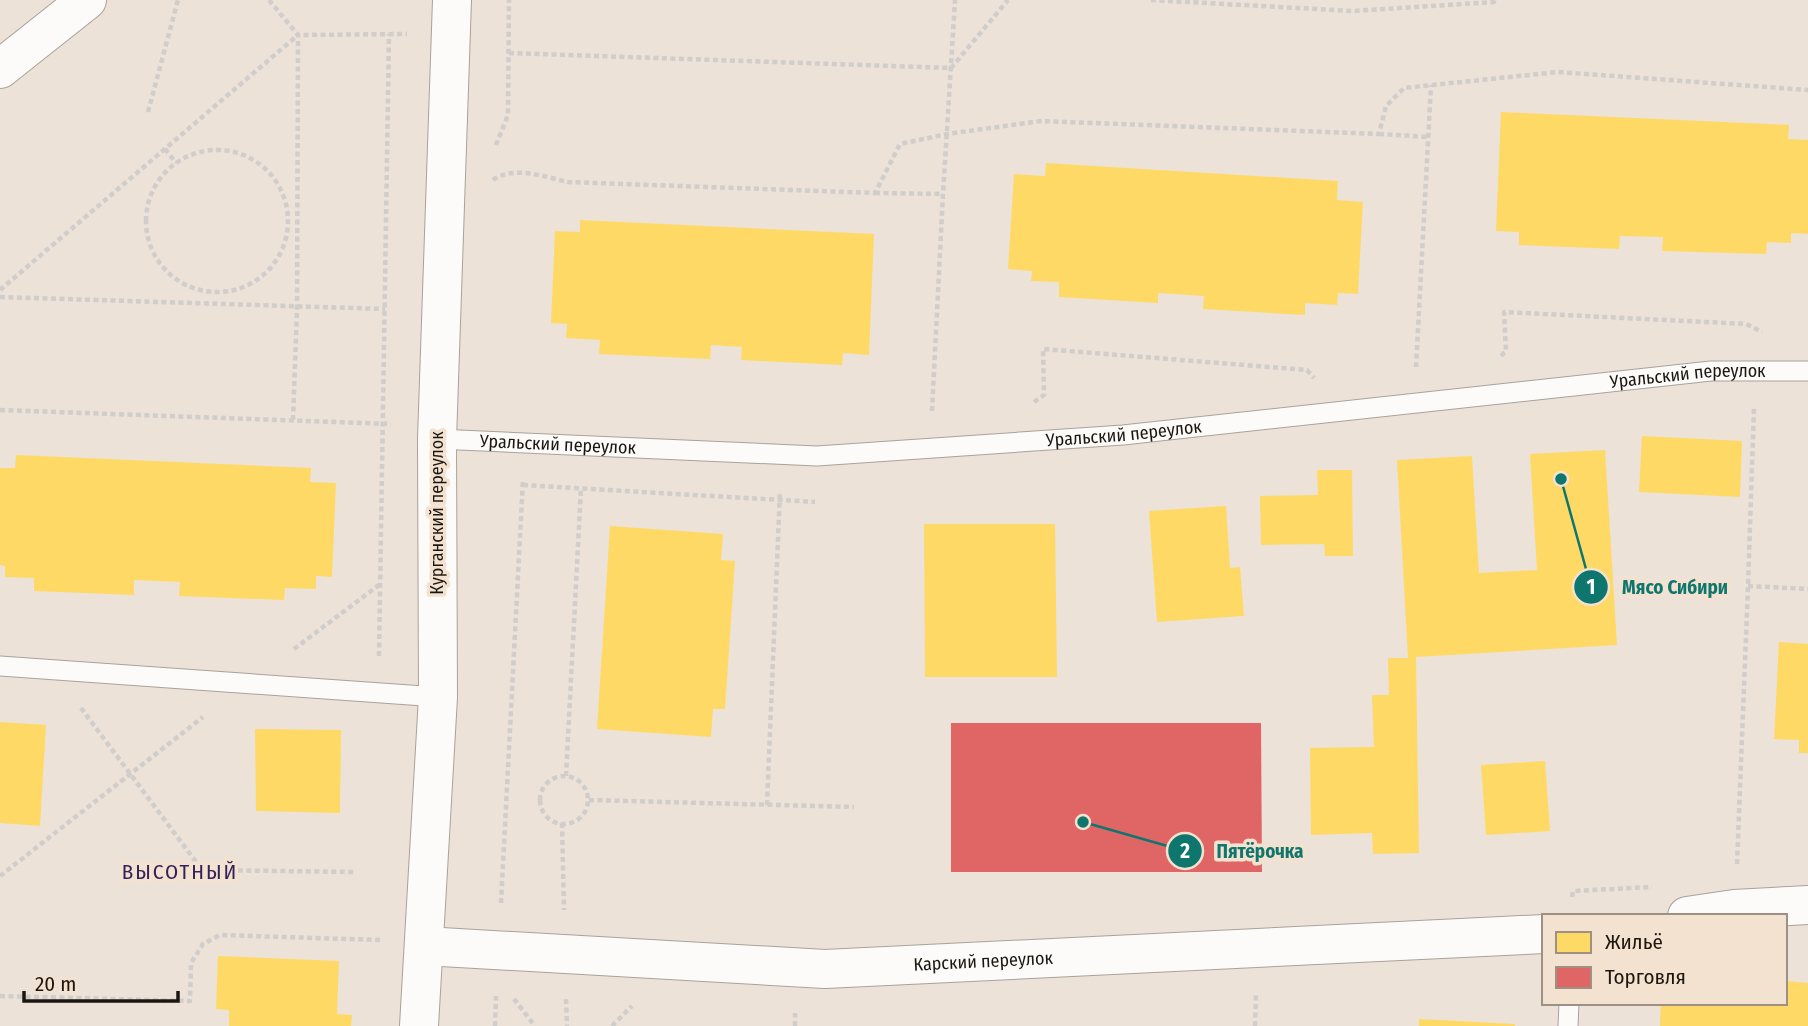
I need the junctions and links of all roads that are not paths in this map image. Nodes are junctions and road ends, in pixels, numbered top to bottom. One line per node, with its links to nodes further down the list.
1 (87, 0): 3 (street)
2 (452, 17): 5 (street, Курганский переулок)
3 (0, 69)
4 (1808, 371): 5 (lane, Уральский переулок)
5 (437, 430): 7 (street, Курганский переулок)
6 (0, 666): 7 (lane)
7 (438, 697): 11 (street, Курганский переулок)
8 (1808, 905): 9 (street)
9 (1701, 914)
10 (1542, 934): 11 (street, Карский переулок)
11 (424, 946): 13 (street, Курганский переулок)
12 (1569, 1005): 14 (lane)
13 (419, 1026)
14 (1568, 1026)

